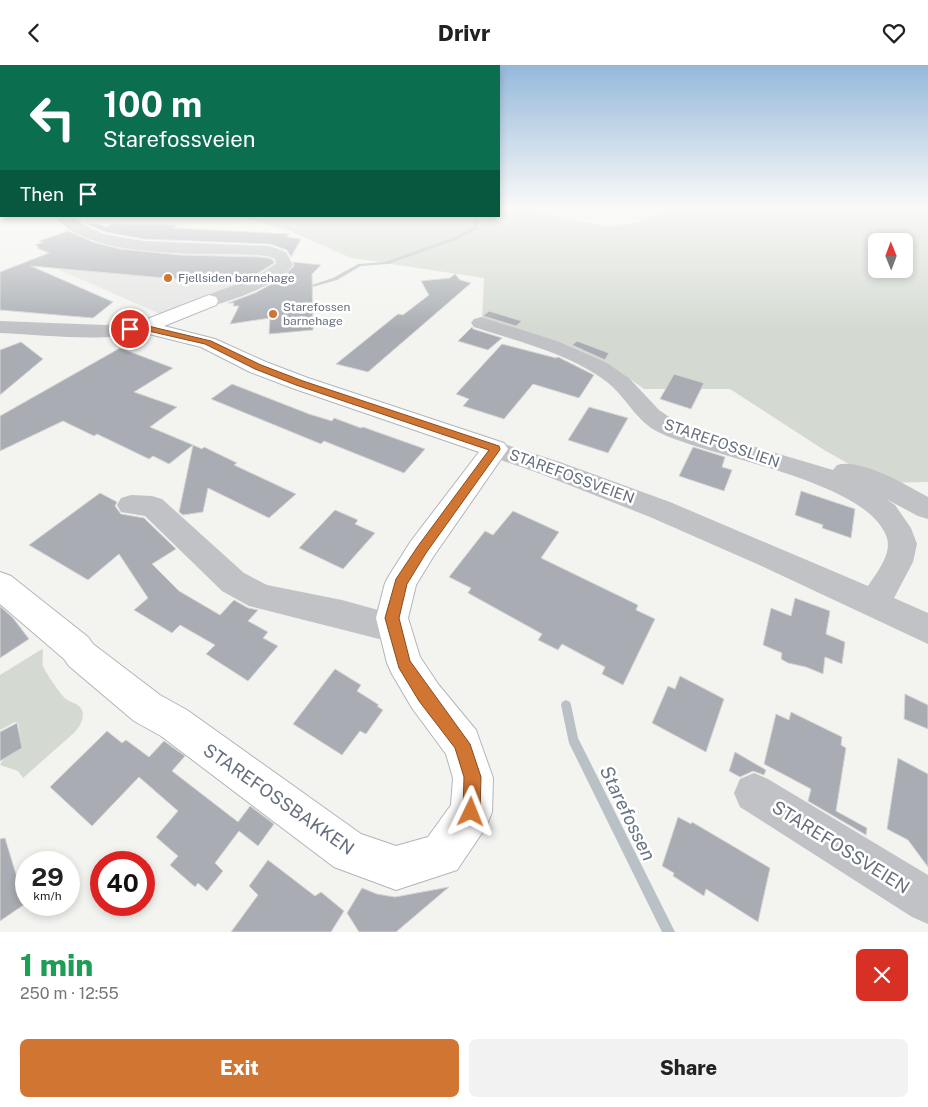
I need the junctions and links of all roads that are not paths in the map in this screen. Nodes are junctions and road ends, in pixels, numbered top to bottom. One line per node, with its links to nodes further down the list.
1 (242, 249): 2 (street)
2 (207, 323): 5 (street, STAREFOSSVEIEN); 5 (street); 6 (street, STAREFOSSVEIEN)
3 (481, 323): 7 (street, STAREFOSSLIEN)
4 (0, 327): 5 (street, STAREFOSSVEIEN)
5 (144, 327)
6 (495, 449): 11 (street, STAREFOSSVEIEN); 12 (street, STAREFOSSBAKKEN)
7 (812, 473): 9 (street, STAREFOSSLIEN); 11 (street, STAREFOSSLIEN)
8 (131, 505): 12 (street)
9 (928, 509)
10 (0, 585): 12 (street, STAREFOSSBAKKEN)
11 (874, 604): 13 (street, STAREFOSSVEIEN)
12 (395, 628)
13 (928, 629)
14 (754, 793): 15 (street, STAREFOSSVEIEN)
15 (928, 901)

